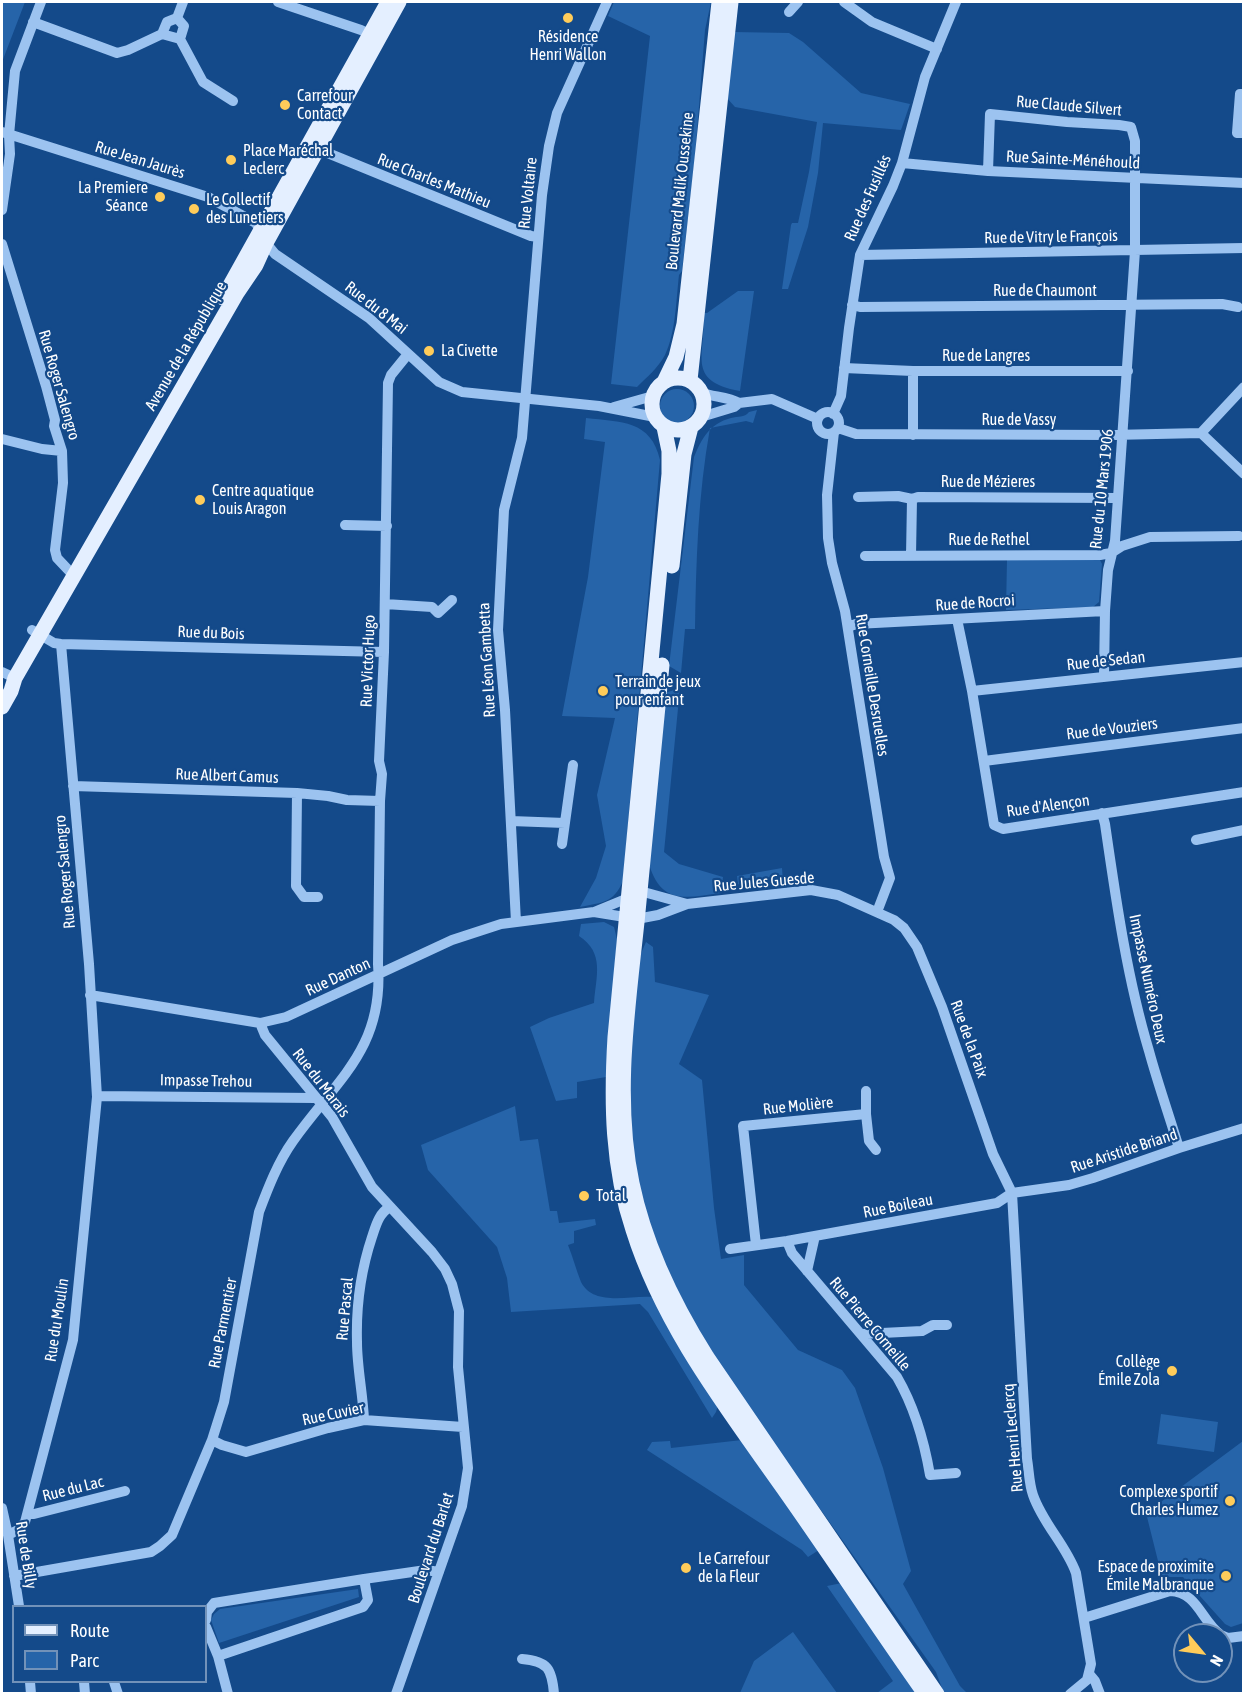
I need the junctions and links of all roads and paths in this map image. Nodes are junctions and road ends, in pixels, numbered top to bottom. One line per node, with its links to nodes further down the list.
1 (41, 2): 14 (street)
2 (183, 2): 13 (street)
3 (278, 2): 16 (street)
4 (388, 2): 16 (main road, Avenue de la République)
5 (399, 2): 16 (main road, Avenue de la République)
6 (607, 2): 30 (street, Rue Voltaire)
7 (719, 2): 43 (main road, Boulevard Malik Oussekine)
8 (731, 2): 42 (main road, Boulevard Malik Oussekine)
9 (798, 2): 12 (street)
10 (844, 2): 18 (street)
11 (956, 2): 18 (street, Rue des Fusillés)
12 (789, 12)
13 (177, 18): 15 (street); 17 (street)
14 (33, 22): 15 (street); 21 (street)
15 (162, 34): 17 (street)
16 (374, 36): 23 (main road, Avenue de la République)
17 (180, 39): 20 (street)
18 (937, 49): 24 (street, Rue des Fusillés)
19 (1244, 94): 22 (street)
20 (233, 101)
21 (5, 133): 28 (street); 29 (street, Rue Jean Jaurès)
22 (1244, 133)
23 (314, 147): 29 (main road, Avenue de la République); 30 (street, Rue Charles Mathieu)
24 (902, 163): 25 (street, Rue Sainte-Ménéhould); 34 (street, Rue des Fusillés)
25 (988, 171): 26 (street, Rue Sainte-Ménéhould); 26 (street, Rue Claude Silvert)
26 (1135, 177): 27 (street, Rue Sainte-Ménéhould); 33 (street, Rue Claude Silvert)
27 (1244, 183)
28 (2, 210)
29 (264, 237): 38 (street, Rue du 8 Mai); 72 (main road, Avenue de la République)
30 (538, 237): 47 (street, Rue Voltaire)
31 (2, 244): 60 (street, Rue Roger Salengro)
32 (1244, 248): 33 (street, Rue de Vitry le François)
33 (1135, 251): 34 (street, Rue de Vitry le François); 36 (street, Rue Claude Silvert)
34 (860, 255): 35 (street, Rue des Fusillés)
35 (852, 305): 36 (street, Rue de Chaumont); 39 (street, Rue des Fusillés)
36 (1131, 305): 37 (street, Rue de Chaumont); 41 (street, Rue du 10 Mars 1906)
37 (1238, 307)
38 (408, 354): 47 (street, Rue du 8 Mai); 67 (street, Rue Victor Hugo)
39 (844, 368): 40 (street, Rue de Langres); 50 (street, Rue des Fusillés)
40 (913, 371): 41 (street, Rue de Langres); 57 (street)
41 (1128, 371): 58 (street, Rue du 10 Mars 1906)
42 (690, 380): 43 (main road); 45 (main road)
43 (664, 382): 46 (main road)
44 (1244, 387): 56 (street)
45 (702, 393): 48 (street); 53 (main road)
46 (653, 396): 49 (street, Rue du 8 Mai); 52 (main road)
47 (525, 399): 49 (street, Rue du 8 Mai); 94 (street, Rue Léon Gambetta)
48 (740, 403): 51 (street); 53 (street)
49 (611, 408): 52 (street, Rue du 8 Mai)
50 (833, 414): 51 (street); 54 (street)
51 (818, 419): 55 (street)
52 (659, 422): 53 (main road); 99 (main road)
53 (696, 422): 99 (main road)
54 (836, 430): 55 (street); 57 (street, Rue de Vassy); 61 (street, Rue Corneille Desruelles)
55 (822, 432): 61 (street, Rue Corneille Desruelles)
56 (1201, 433): 58 (street, Rue de Vassy); 62 (street)
57 (913, 435): 58 (street, Rue de Vassy)
58 (1123, 435): 64 (street, Rue du 10 Mars 1906)
59 (2, 439): 60 (street)
60 (62, 451): 72 (street, Rue Roger Salengro)
61 (830, 460): 77 (street, Rue Corneille Desruelles)
62 (1244, 474)
63 (858, 497): 65 (street, Rue de Mézieres)
64 (1118, 498): 65 (street, Rue de Mézieres); 69 (street, Rue du 10 Mars 1906)
65 (912, 499): 71 (street)
66 (345, 525): 67 (street)
67 (387, 526): 74 (street, Rue Victor Hugo)
68 (1239, 536): 69 (street)
69 (1111, 553): 71 (street, Rue de Rethel); 75 (street, Rue du 10 Mars 1906)
70 (865, 556): 71 (street, Rue de Rethel)
71 (911, 556)
72 (70, 573): 78 (main road, Avenue de la République)
73 (452, 600): 74 (street)
74 (385, 604): 80 (street, Rue Victor Hugo)
75 (1105, 611): 76 (street, Rue de Rocroi); 82 (street, Rue du 10 Mars 1906)
76 (957, 619): 77 (street, Rue de Rocroi); 84 (street, Rue d'Alençon)
77 (848, 627): 103 (street, Rue Corneille Desruelles)
78 (36, 633): 79 (street, Rue du Bois); 83 (main road, Avenue de la République)
79 (61, 644): 80 (street, Rue du Bois); 89 (street, Rue Roger Salengro)
80 (384, 652): 92 (street, Rue Victor Hugo)
81 (1244, 662): 82 (street, Rue de Sedan)
82 (1104, 675): 84 (street, Rue de Sedan)
83 (6, 677): 85 (main road, Avenue de la République)
84 (972, 691): 87 (street, Rue d'Alençon)
85 (2, 707)
86 (1244, 728): 87 (street, Rue de Vouziers)
87 (984, 761): 93 (street, Rue d'Alençon)
88 (573, 765): 95 (street)
89 (73, 786): 91 (street, Rue Albert Camus); 107 (street, Rue Roger Salengro)
90 (1244, 792): 93 (street, Rue d'Alençon)
91 (297, 793): 92 (street, Rue Albert Camus); 100 (street)
92 (380, 801): 106 (street, Rue Victor Hugo)
93 (1102, 813): 114 (street, Impasse Numéro Deux)
94 (511, 821): 95 (street); 105 (street, Rue Léon Gambetta)
95 (565, 823): 98 (street)
96 (1244, 830): 97 (street)
97 (1196, 840)
98 (562, 844)
99 (634, 895): 101 (street, Rue Jules Guesde); 102 (street, Rue Danton); 104 (main road)
100 (318, 897)
101 (687, 904): 103 (street, Rue Jules Guesde); 104 (street, Rue Jules Guesde)
102 (594, 912): 104 (street, Rue Danton); 105 (street, Rue Danton)
103 (877, 912): 116 (street, Rue de la Paix)
104 (632, 919): 147 (main road); 148 (main road)
105 (516, 922): 106 (street, Rue Danton)
106 (379, 974): 108 (street, Rue Danton); 111 (street, Rue Parmentier)
107 (90, 995): 108 (street, Rue Danton); 110 (street, Rue Roger Salengro)
108 (260, 1023): 111 (street, Rue du Marais)
109 (866, 1091): 112 (street)
110 (97, 1096): 111 (street, Impasse Trehou); 131 (street, Rue du Moulin)
111 (318, 1100): 117 (street, Rue du Marais); 127 (street, Rue Parmentier)
112 (866, 1114): 115 (street); 120 (street, Rue Molière)
113 (1244, 1128): 114 (street, Rue Aristide Briand)
114 (1179, 1148): 116 (street, Rue Aristide Briand)
115 (876, 1150)
116 (1012, 1193): 118 (street, Rue Boileau); 138 (street, Rue Henri Leclercq)
117 (390, 1206): 125 (street, Rue Pascal); 126 (street, Boulevard du Barlet)
118 (815, 1236): 119 (street, Rue Boileau); 122 (street, Rue Pierre Corneille)
119 (788, 1241): 120 (street); 122 (street, Rue Pierre Corneille)
120 (756, 1245): 121 (street)
121 (730, 1249)
122 (807, 1271): 124 (street, Rue Pierre Corneille)
123 (947, 1325): 124 (street)
124 (862, 1334): 128 (street, Rue Pierre Corneille)
125 (364, 1420): 126 (street, Rue Cuvier); 127 (street, Rue Cuvier)
126 (464, 1427): 133 (street, Boulevard du Barlet)
127 (212, 1440): 134 (street, Rue Parmentier)
128 (956, 1473)
129 (125, 1491): 131 (street, Rue du Lac)
130 (2, 1508): 132 (street, Rue de Billy)
131 (28, 1514): 132 (street, Rue du Moulin)
132 (8, 1535): 134 (street, Rue de Billy)
133 (439, 1572): 135 (street); 145 (street, Boulevard du Barlet)
134 (14, 1576): 136 (street, Rue de Billy)
135 (364, 1579): 137 (street); 141 (street)
136 (18, 1605)
137 (207, 1611)
138 (1084, 1618): 139 (street); 143 (street, Rue Henri Leclercq)
139 (1211, 1623)
140 (207, 1629): 141 (street)
141 (218, 1656): 144 (street)
142 (522, 1659): 146 (street)
143 (1090, 1675): 149 (street); 150 (street)
144 (228, 1694)
145 (396, 1694)
146 (554, 1694)
147 (925, 1694)
148 (937, 1694)
149 (1070, 1694)
150 (1100, 1694)

